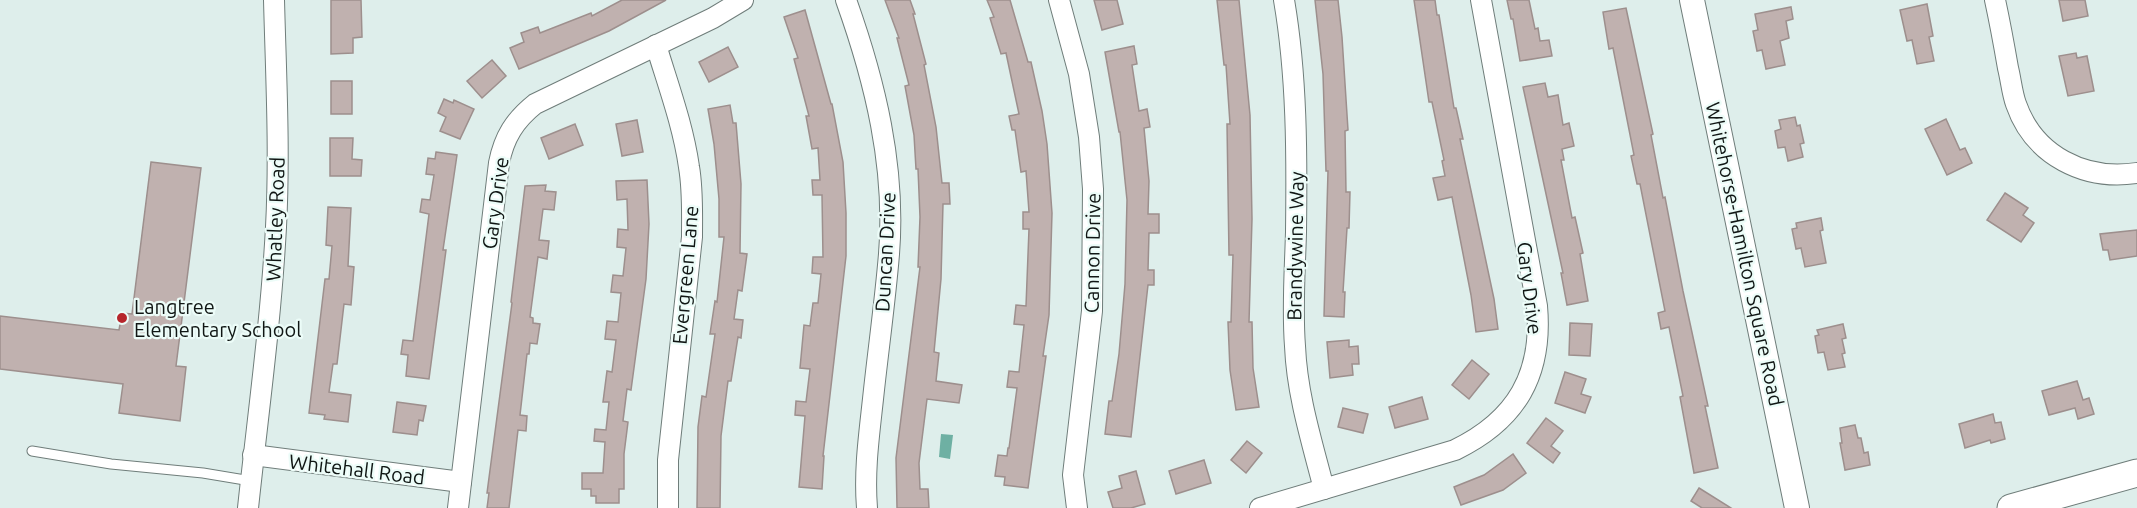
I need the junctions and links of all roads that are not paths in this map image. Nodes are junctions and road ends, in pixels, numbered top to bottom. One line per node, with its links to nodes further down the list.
1 (274, 0): 12 (street, Whatley Road)
2 (743, 0): 9 (street, Gary Drive)
3 (846, 0): 20 (street, Duncan Drive)
4 (1059, 0): 21 (street, Cannon Drive)
5 (1284, 0): 16 (street, Brandywine Way)
6 (1481, 0): 16 (street, Gary Drive)
7 (1692, 0): 23 (street, Whitehorse-Hamilton Square Road)
8 (1995, 0): 10 (street)
9 (656, 45): 15 (street, Gary Drive); 19 (street, Evergreen Lane)
10 (2137, 173)
11 (32, 451): 14 (lane)
12 (253, 455): 14 (street, Whatley Road); 15 (street, Whitehall Road)
13 (2137, 473): 24 (main road)
14 (250, 481): 17 (street, Whatley Road)
15 (461, 482): 18 (street, Gary Drive)
16 (1324, 489): 22 (street, Gary Drive)
17 (248, 508)
18 (458, 508)
19 (668, 508)
20 (867, 508)
21 (1077, 508)
22 (1260, 508)
23 (1797, 508)
24 (2010, 508)

